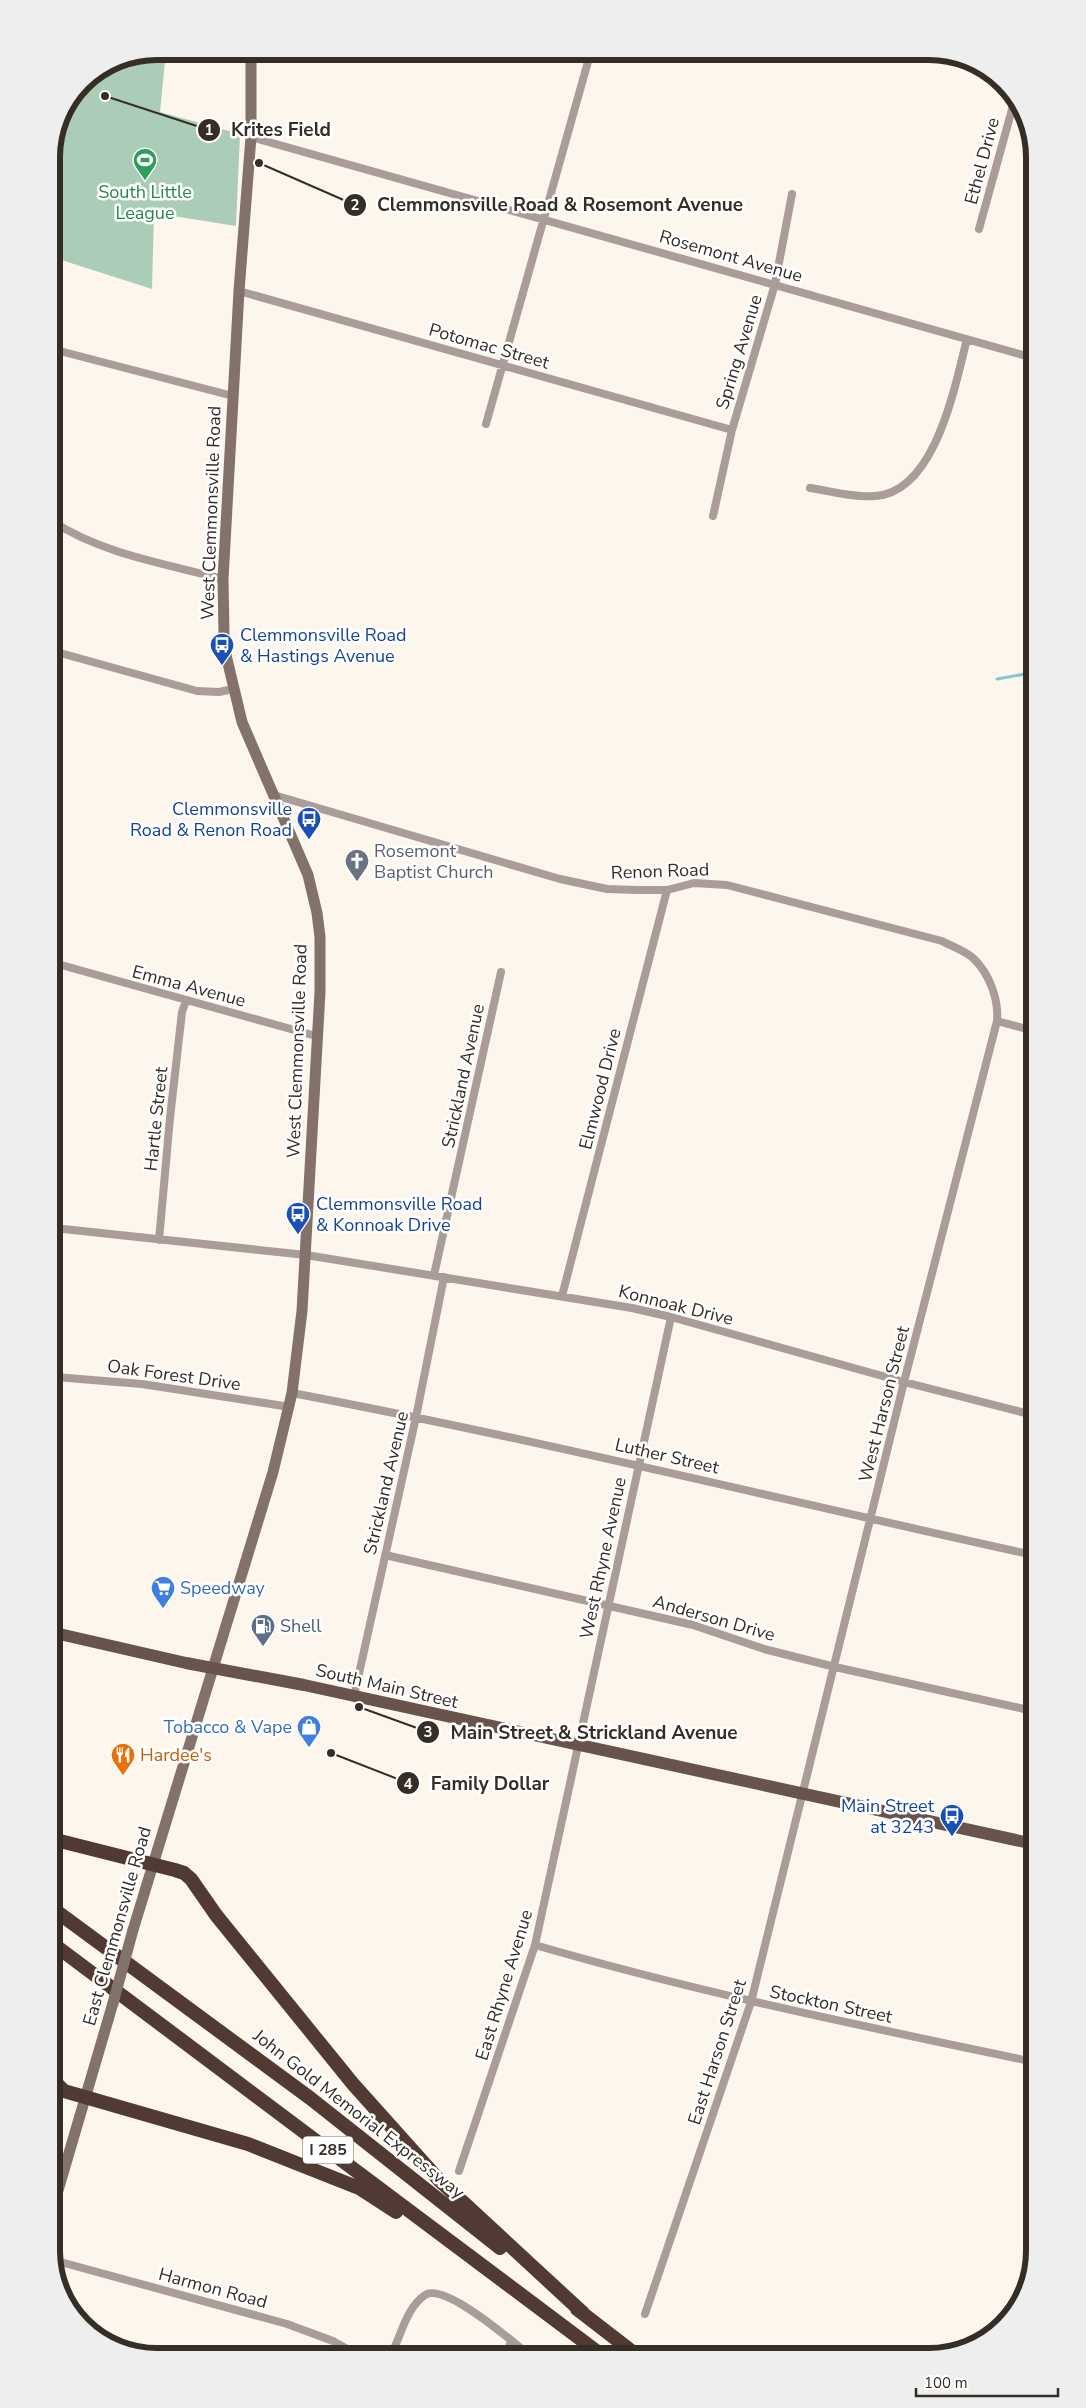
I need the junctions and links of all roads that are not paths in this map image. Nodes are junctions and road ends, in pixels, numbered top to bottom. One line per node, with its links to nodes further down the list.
1 (251, 60): 4 (main road, West Clemmonsville Road)
2 (588, 60): 6 (street)
3 (1012, 108): 7 (street, Ethel Drive)
4 (251, 137): 6 (street, Rosemont Avenue); 9 (main road, West Clemmonsville Road)
5 (792, 194): 8 (street, Spring Avenue)
6 (543, 219): 8 (street, Rosemont Avenue); 13 (street)
7 (980, 228)
8 (775, 284): 10 (street, Rosemont Avenue); 16 (street, Spring Avenue)
9 (239, 291): 13 (street, Potomac Street); 14 (main road, West Clemmonsville Road)
10 (967, 340): 12 (street, Rosemont Avenue); 17 (street)
11 (60, 351): 14 (street)
12 (1026, 356)
13 (504, 365): 15 (street); 16 (street, Potomac Street)
14 (233, 396): 20 (main road, West Clemmonsville Road)
15 (486, 424)
16 (732, 430): 18 (street, Spring Avenue)
17 (810, 488)
18 (713, 516)
19 (60, 526): 20 (street)
20 (223, 579): 22 (main road, West Clemmonsville Road)
21 (60, 653): 22 (street)
22 (233, 689): 23 (main road, West Clemmonsville Road)
23 (274, 795): 24 (street, Renon Road); 30 (main road, West Clemmonsville Road)
24 (667, 890): 28 (street, Renon Road); 36 (street, Elmwood Drive)
25 (60, 965): 27 (street, Emma Avenue)
26 (501, 972): 34 (street, Strickland Avenue)
27 (186, 1001): 30 (street, Emma Avenue); 32 (street, Hartle Street)
28 (998, 1021): 29 (street); 39 (street, West Harson Street)
29 (1026, 1028)
30 (316, 1036): 33 (main road, West Clemmonsville Road)
31 (60, 1229): 32 (street, Konnoak Drive)
32 (159, 1240): 33 (street, Konnoak Drive)
33 (306, 1255): 34 (street, Konnoak Drive); 40 (main road, West Clemmonsville Road)
34 (434, 1275): 35 (street, Konnoak Drive)
35 (444, 1277): 36 (street, Konnoak Drive); 43 (street, Strickland Avenue)
36 (562, 1296): 37 (street, Konnoak Drive)
37 (671, 1317): 39 (street, Konnoak Drive); 44 (street, West Rhyne Avenue)
38 (60, 1377): 41 (street, Oak Forest Drive)
39 (904, 1382): 42 (street, Konnoak Drive); 45 (street, West Harson Street)
40 (292, 1393): 41 (main road, West Clemmonsville Road); 43 (street, Luther Street)
41 (290, 1407): 51 (main road, West Clemmonsville Road)
42 (1026, 1412)
43 (416, 1416): 44 (street, Luther Street); 47 (street, Strickland Avenue)
44 (638, 1464): 45 (street, Luther Street); 48 (street, West Rhyne Avenue)
45 (871, 1519): 46 (street, Luther Street); 50 (street, West Harson Street)
46 (1026, 1553)
47 (385, 1555): 48 (street, Anderson Drive); 52 (street, Strickland Avenue)
48 (608, 1604): 50 (street, Anderson Drive); 54 (street, West Rhyne Avenue)
49 (60, 1634): 51 (main road, South Main Street)
50 (835, 1667): 53 (street, Anderson Drive); 55 (street, West Harson Street)
51 (212, 1668): 52 (main road, South Main Street); 58 (main road, East Clemmonsville Road)
52 (354, 1696): 54 (main road, South Main Street)
53 (1026, 1709)
54 (578, 1746): 55 (main road, South Main Street); 60 (street, East Rhyne Avenue)
55 (801, 1794): 57 (main road, South Main Street); 62 (street, East Harson Street)
56 (60, 1841): 58 (highway)
57 (1026, 1842)
58 (152, 1865): 65 (main road, East Clemmonsville Road, bridge); 69 (highway)
59 (60, 1915): 69 (highway, John Gold Memorial Expressway / I 285)
60 (535, 1945): 62 (street, Stockton Street); 66 (street, East Rhyne Avenue)
61 (60, 1949): 76 (highway, I 285)
62 (750, 2002): 63 (street, Stockton Street); 70 (street, East Harson Street)
63 (1026, 2060)
64 (60, 2086): 65 (highway)
65 (85, 2098): 67 (main road, East Clemmonsville Road); 77 (highway)
66 (459, 2171)
67 (60, 2184)
68 (61, 2262): 72 (street, Harmon Road)
69 (583, 2313): 78 (highway, John Gold Memorial Expressway / I 285)
70 (645, 2314)
71 (512, 2341): 73 (street); 74 (street); 75 (street)
72 (346, 2348)
73 (394, 2348)
74 (508, 2348)
75 (521, 2348)
76 (591, 2348)
77 (591, 2348)
78 (628, 2348)

